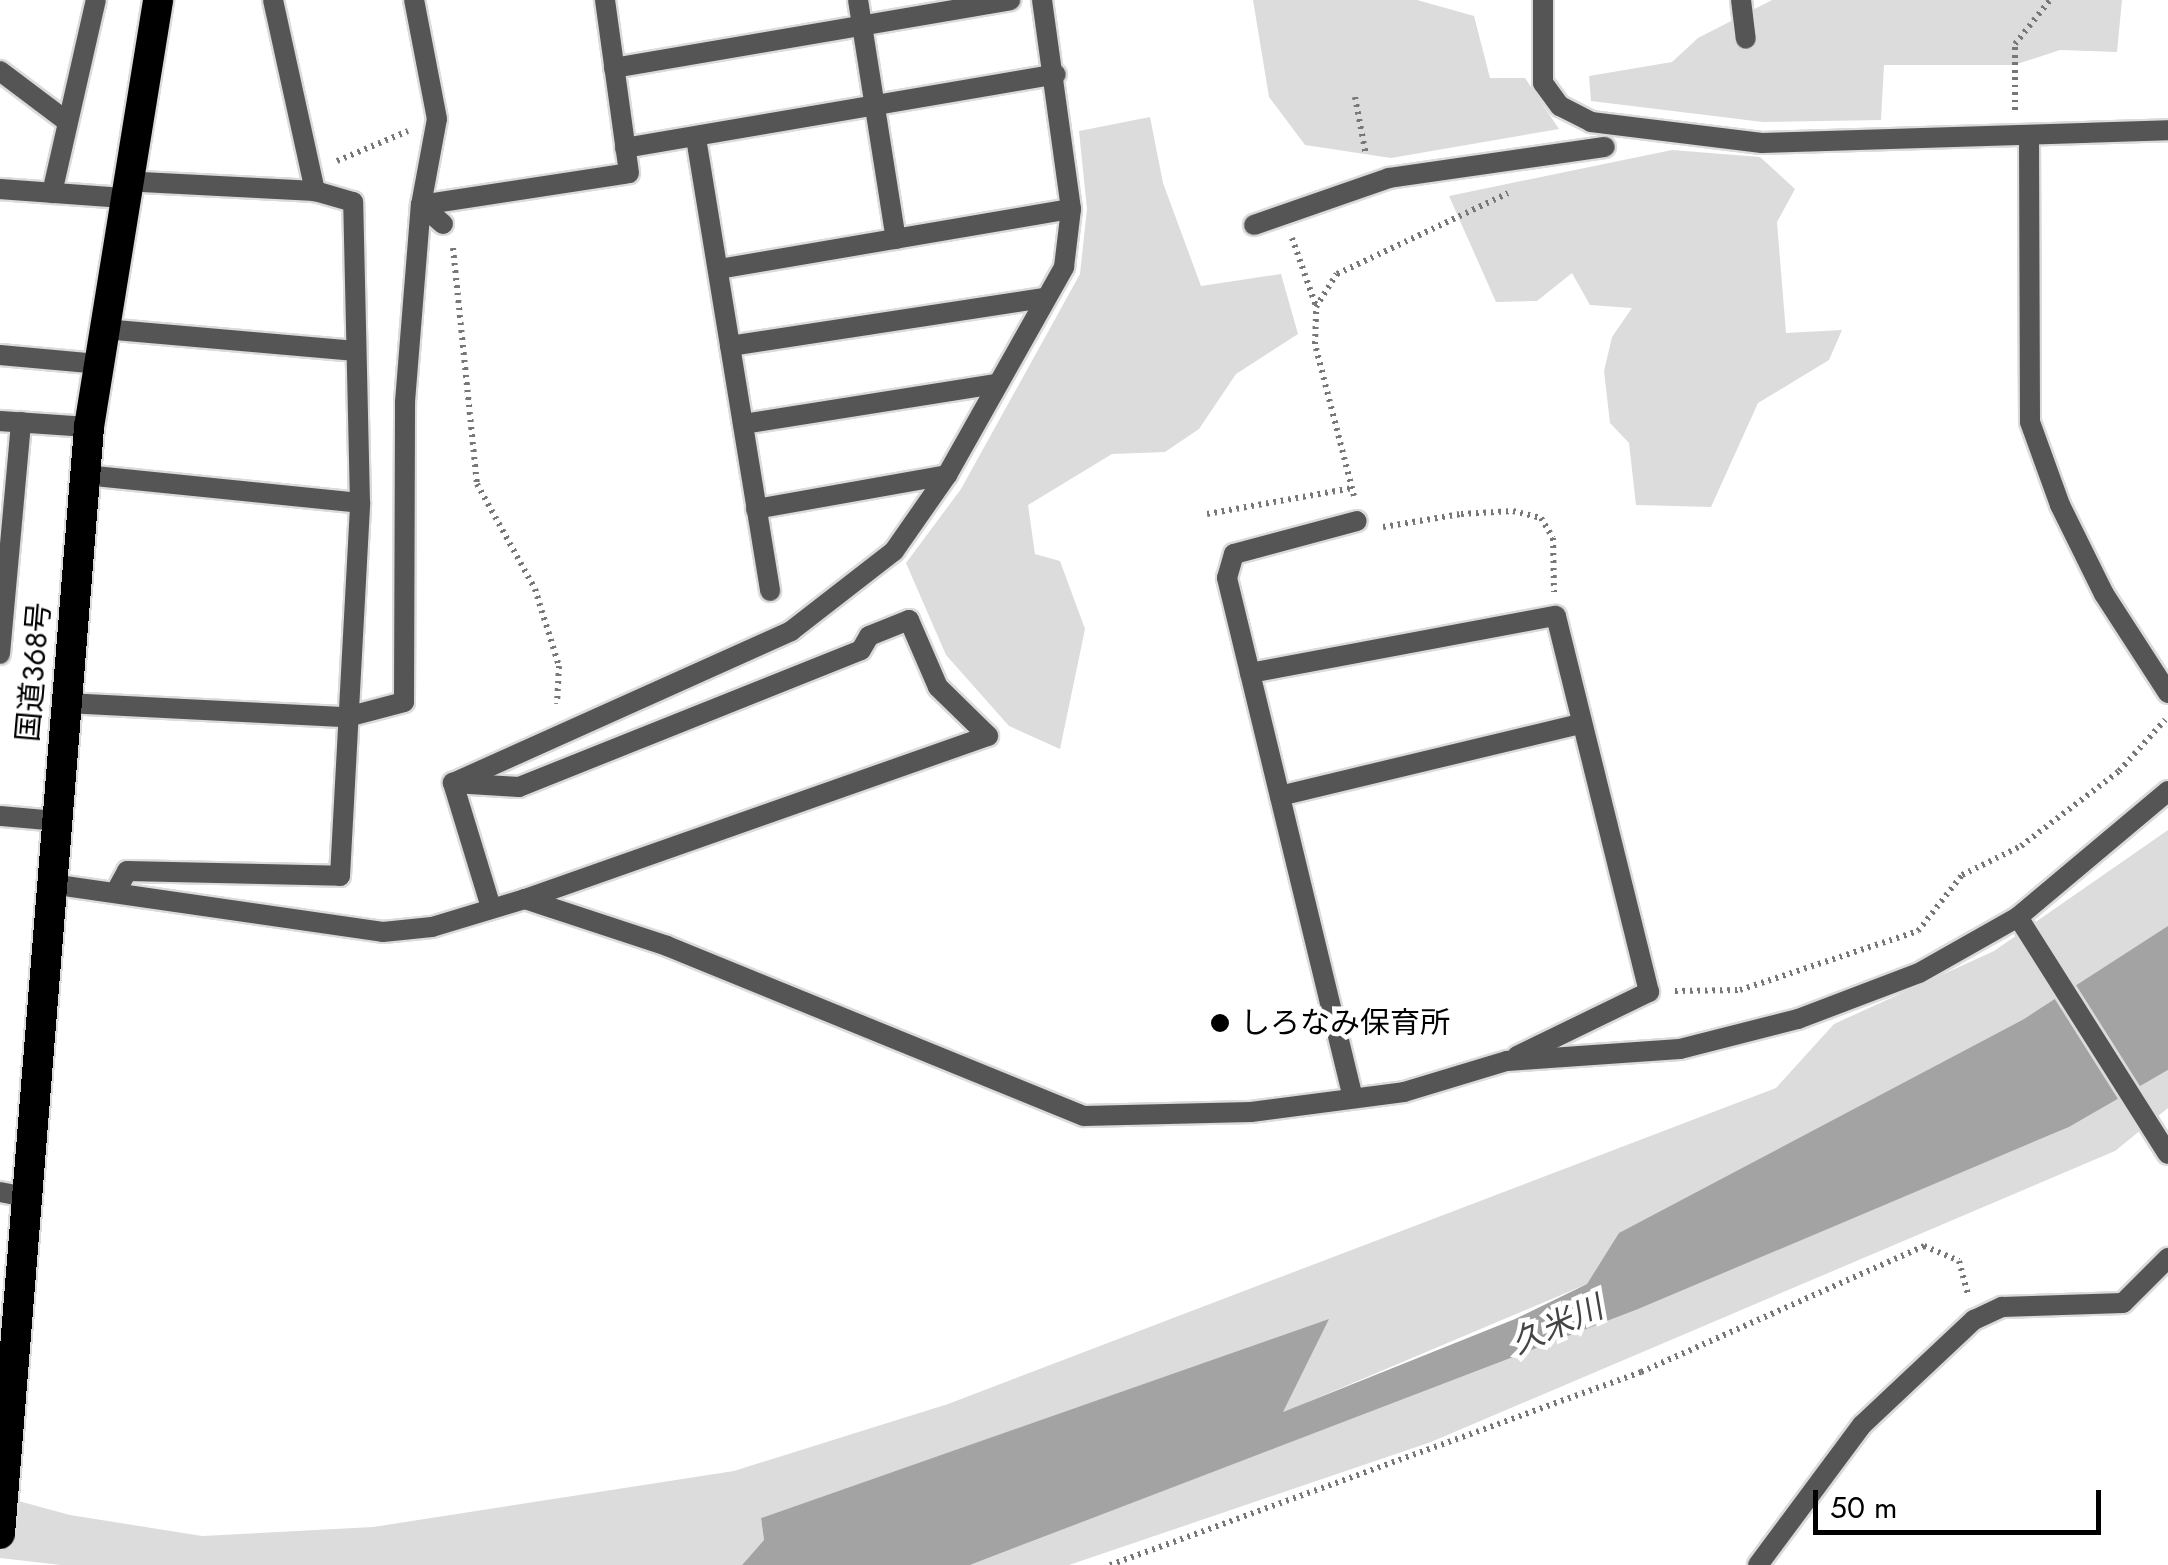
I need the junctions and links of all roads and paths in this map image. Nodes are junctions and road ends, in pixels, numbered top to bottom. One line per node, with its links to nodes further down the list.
1 (96, 0): 20 (street)
2 (158, 0): 30 (highway, 国道368号)
3 (272, 0): 27 (street)
4 (414, 0): 19 (street)
5 (605, 0): 14 (street)
6 (858, 0): 12 (street)
7 (1010, 0): 12 (street)
8 (1042, 0): 16 (street)
9 (1543, 0): 22 (street)
10 (1740, 0): 13 (street)
11 (2050, 0): 22 (path)
12 (862, 25): 14 (street); 18 (street)
13 (1746, 39)
14 (614, 68): 26 (street)
15 (0, 71): 20 (street)
16 (1056, 74): 18 (street); 33 (street)
17 (1355, 98): 25 (path)
18 (874, 106): 23 (street); 36 (street)
19 (436, 118): 27 (path); 32 (street)
20 (65, 120): 31 (street)
21 (2168, 130): 22 (street)
22 (2022, 136): 62 (street)
23 (696, 138): 26 (street); 38 (street)
24 (1605, 146): 35 (street)
25 (1364, 147)
26 (625, 148): 32 (street)
27 (314, 181): 30 (street); 43 (street)
28 (1520, 187): 40 (path)
29 (0, 189): 31 (street)
30 (125, 189): 31 (street); 41 (highway, 国道368号)
31 (52, 192)
32 (421, 205): 34 (street); 66 (street)
33 (1071, 208): 36 (street); 39 (street)
34 (443, 224): 64 (path)
35 (1254, 225)
36 (896, 239): 38 (street)
37 (1300, 254): 40 (path)
38 (720, 269): 42 (street)
39 (1044, 298): 42 (street); 46 (street)
40 (1316, 308): 52 (path)
41 (104, 328): 43 (street); 45 (highway, 国道368号)
42 (730, 346): 48 (street)
43 (356, 351): 53 (street)
44 (0, 355): 45 (street)
45 (98, 364): 49 (highway, 国道368号)
46 (996, 384): 48 (street); 51 (street)
47 (11, 422): 49 (street); 57 (street)
48 (743, 424): 54 (street)
49 (89, 427): 50 (highway, 国道368号)
50 (85, 475): 53 (street); 63 (highway, 国道368号)
51 (946, 475): 54 (street); 68 (street)
52 (1353, 488): 55 (path); 56 (path)
53 (360, 504): 66 (street)
54 (756, 509): 58 (street)
55 (1208, 514)
56 (1356, 521): 59 (path); 61 (street)
57 (4, 568): 60 (street)
58 (770, 591)
59 (1556, 616): 61 (street); 67 (street)
60 (0, 654)
61 (1250, 673): 70 (street)
62 (2168, 692)
63 (66, 703): 66 (street); 72 (highway, 国道368号)
64 (544, 712)
65 (2168, 716): 78 (path)
66 (348, 717): 74 (street)
67 (1580, 724): 70 (street); 78 (street)
68 (453, 783): 75 (street); 76 (street)
69 (2168, 791): 77 (street)
70 (1280, 796): 80 (street)
71 (0, 816): 72 (street)
72 (56, 821): 73 (highway, 国道368号)
73 (51, 884): 74 (street); 82 (highway, 国道368号)
74 (115, 893): 76 (street)
75 (525, 899): 76 (street); 80 (street)
76 (490, 904)
77 (2018, 916): 79 (street); 81 (street)
78 (1649, 992): 79 (street)
79 (1507, 1062): 80 (street)
80 (1352, 1094)
81 (2168, 1154)
82 (13, 1195): 85 (highway, 国道368号)
83 (2168, 1258): 84 (street)
84 (1974, 1320): 86 (path); 87 (street)
85 (0, 1534)
86 (1110, 1565)
87 (1758, 1565)

